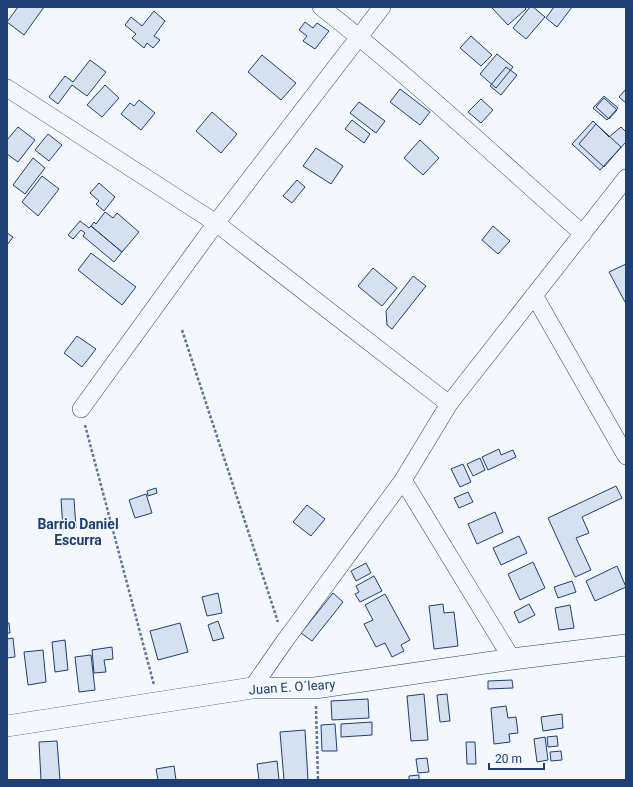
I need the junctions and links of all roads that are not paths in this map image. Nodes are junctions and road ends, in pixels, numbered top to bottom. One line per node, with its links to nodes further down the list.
1 (321, 7): 3 (street)
2 (382, 7): 3 (street)
3 (360, 37): 6 (street); 7 (street)
4 (7, 88): 6 (street)
5 (626, 178): 7 (street)
6 (216, 223): 9 (street); 10 (street)
7 (583, 234): 8 (street)
8 (534, 295): 9 (street); 11 (street)
9 (449, 404): 12 (street)
10 (81, 409)
11 (626, 456)
12 (403, 480): 14 (street); 15 (street)
13 (626, 645): 14 (street, Juan E. O´leary)
14 (512, 659): 15 (street, Juan E. O´leary)
15 (252, 688): 16 (street, Juan E. O´leary)
16 (7, 726)

